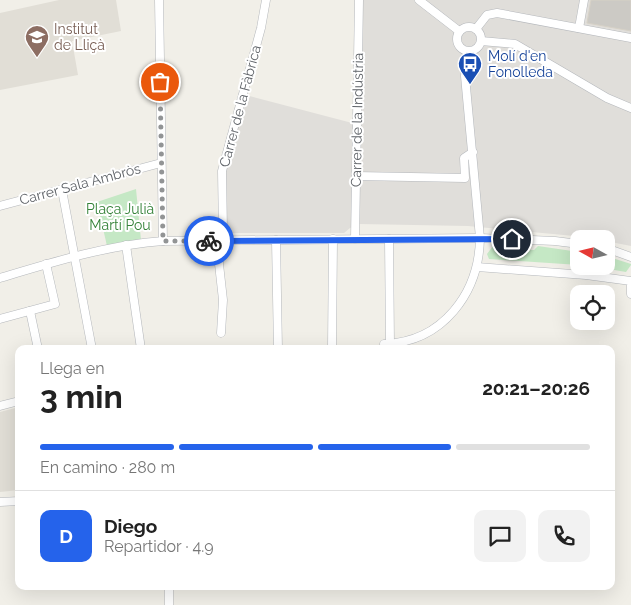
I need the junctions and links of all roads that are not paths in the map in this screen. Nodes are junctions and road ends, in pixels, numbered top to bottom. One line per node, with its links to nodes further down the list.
1 (159, 0): 14 (street)
2 (266, 0): 24 (street, Carrer de la Fàbrica)
3 (359, 0): 15 (street, Carrer de la Indústria)
4 (420, 0): 8 (street)
5 (584, 0): 6 (street)
6 (578, 28): 7 (street); 9 (street)
7 (476, 29): 8 (street); 10 (street)
8 (459, 31): 11 (street)
9 (631, 38)
10 (481, 41): 11 (street); 12 (street)
11 (467, 52): 13 (street)
12 (631, 108)
13 (473, 152): 15 (street); 18 (street)
14 (161, 163): 16 (street, Carrer Sala Ambròs); 23 (street)
15 (356, 176): 20 (street, Carrer de la Indústria)
16 (62, 190): 17 (street, Carrer Sala Ambròs); 28 (street)
17 (0, 206)
18 (480, 238): 21 (street); 25 (street); 31 (street)
19 (333, 239): 20 (street); 22 (street); 42 (street)
20 (355, 239): 21 (street)
21 (389, 239): 31 (street)
22 (276, 240): 24 (street); 41 (street)
23 (163, 241): 24 (street); 26 (street)
24 (221, 241): 37 (street, Carrer de la Fàbrica)
25 (570, 243)
26 (126, 245): 28 (street); 40 (street)
27 (615, 251): 29 (street)
28 (74, 257): 30 (street); 39 (street)
29 (631, 257)
30 (46, 264): 32 (street); 35 (street)
31 (477, 267): 33 (street)
32 (0, 278)
33 (631, 281): 34 (street)
34 (631, 294)
35 (30, 311): 36 (street); 38 (street)
36 (0, 319)
37 (221, 333)
38 (37, 345)
39 (91, 345)
40 (140, 345)
41 (278, 345)
42 (332, 345)
43 (15, 402): 44 (street)
44 (0, 406)
45 (15, 501): 46 (street)
46 (0, 502)
47 (169, 590): 48 (street)
48 (168, 605)

